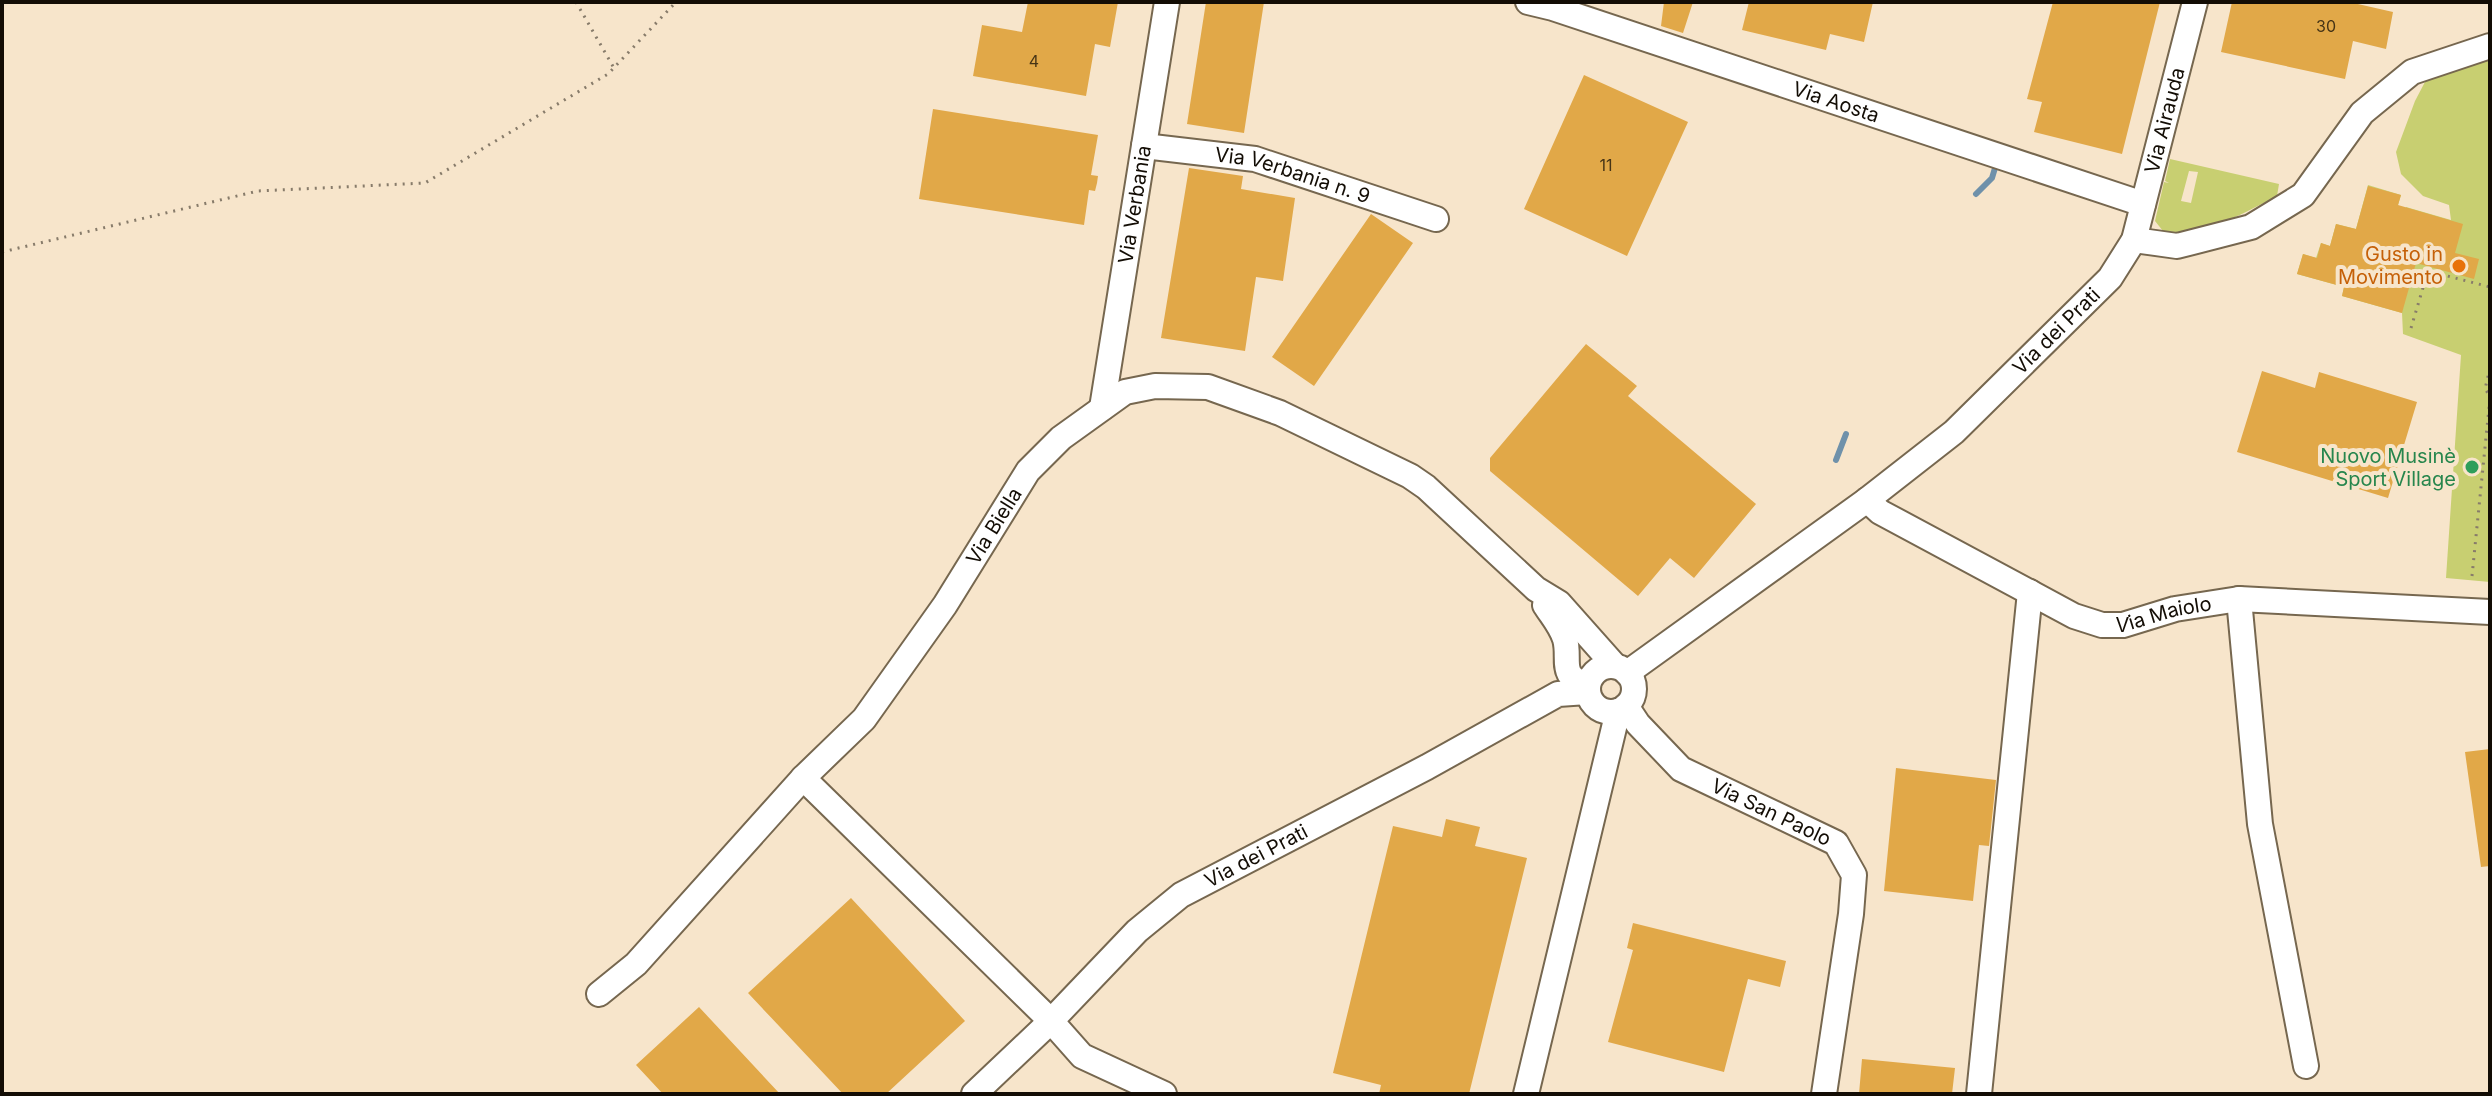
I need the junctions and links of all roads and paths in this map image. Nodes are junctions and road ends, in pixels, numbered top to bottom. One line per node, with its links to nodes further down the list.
1 (576, 2): 7 (path)
2 (676, 2): 7 (path)
3 (1167, 2): 8 (street, Via Verbania)
4 (1528, 2): 9 (street, Via Aosta)
5 (2195, 2): 9 (street, Via Airauda)
6 (2490, 46): 11 (street)
7 (614, 68): 12 (path)
8 (1144, 146): 10 (street, Via Verbania n. 9); 17 (street, Via Verbania)
9 (2143, 204): 11 (street, Via Airauda)
10 (1436, 219)
11 (2134, 240): 18 (street, Via dei Prati)
12 (2, 252)
13 (2490, 287): 14 (path)
14 (2411, 328)
15 (2490, 368): 16 (path)
16 (2490, 397): 19 (path)
17 (1102, 408): 20 (street, Via Biella); 27 (street, Via Biella)
18 (1867, 500): 21 (street, Via Maiolo); 24 (street, Via dei Prati)
19 (2472, 576)
20 (1536, 589): 24 (street, Via Biella); 25 (street, Via Biella)
21 (2030, 592): 22 (street, Via Maiolo); 35 (street)
22 (2239, 599): 23 (street, Via Maiolo); 30 (street)
23 (2490, 612)
24 (1621, 670): 25 (street); 26 (street)
25 (1588, 688): 26 (street); 29 (street, Via dei Prati)
26 (1622, 709): 33 (street); 34 (street, Via San Paolo)
27 (803, 778): 28 (street, Via Biella); 29 (street)
28 (599, 994)
29 (1051, 1021): 31 (street, Via dei Prati); 32 (street)
30 (2306, 1066)
31 (974, 1094)
32 (1164, 1094)
33 (1526, 1094)
34 (1824, 1094)
35 (1979, 1094)

